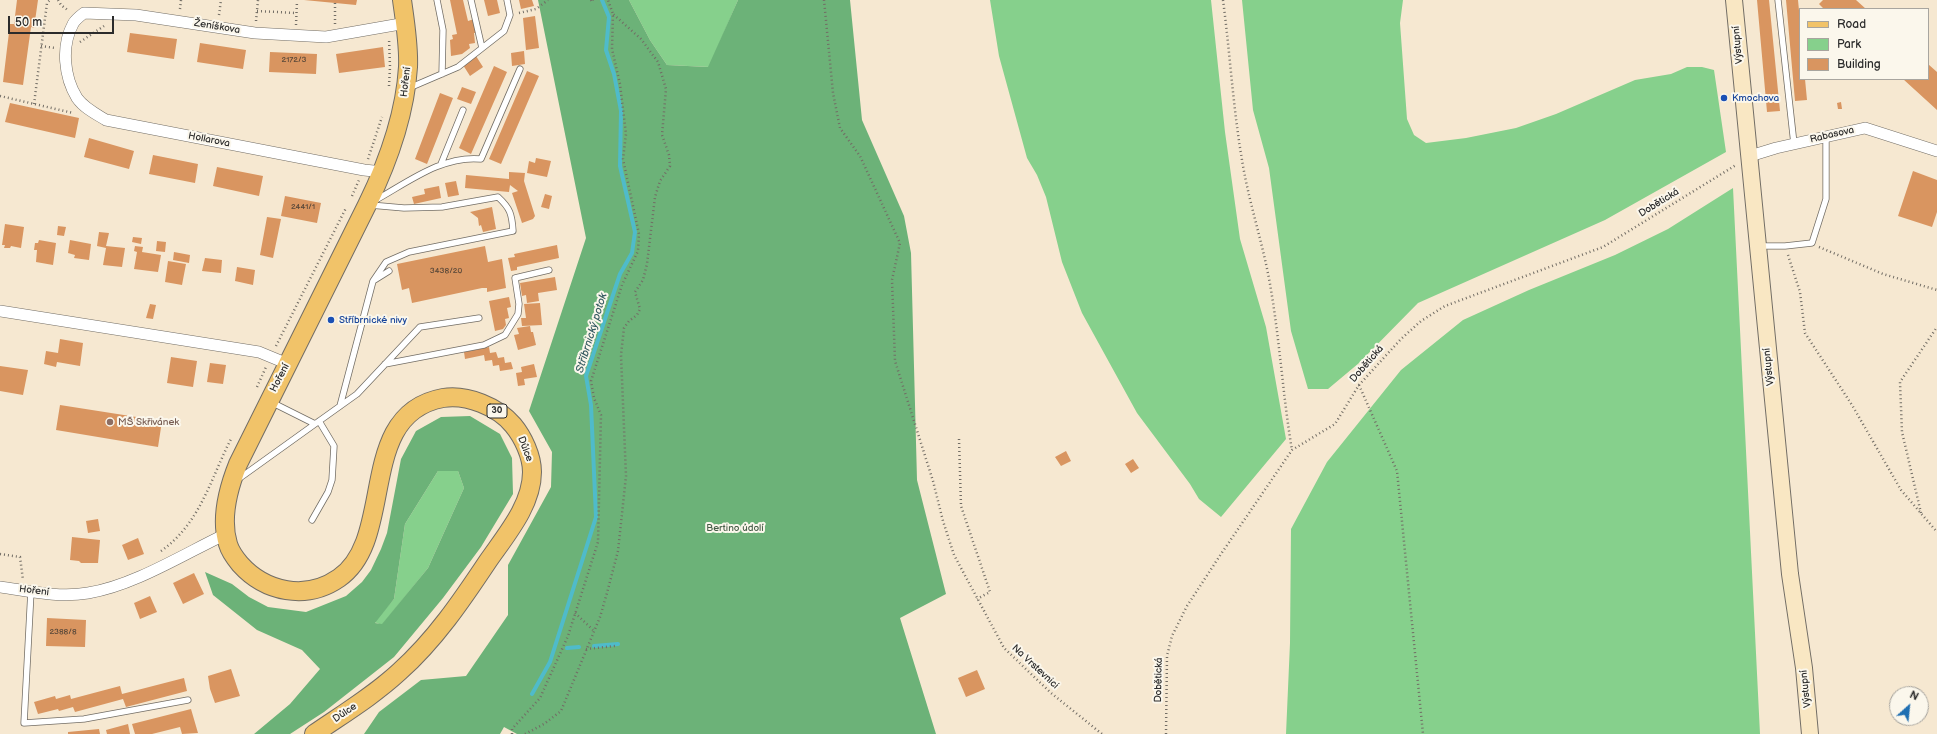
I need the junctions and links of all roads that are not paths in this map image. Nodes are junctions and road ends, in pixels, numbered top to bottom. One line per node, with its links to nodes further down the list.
1 (402, 0): 7 (main road, Hoření / 30)
2 (437, 0): 11 (lane)
3 (471, 0): 8 (lane)
4 (507, 0): 8 (lane)
5 (1734, 0): 17 (street, Výstupní)
6 (1778, 0): 15 (lane)
7 (406, 23): 9 (street, Ženíškova); 12 (main road, Hoření / 30)
8 (482, 48): 11 (lane)
9 (66, 64): 19 (street, Hollarova)
10 (520, 69): 18 (lane)
11 (442, 74): 12 (lane)
12 (405, 90): 19 (main road, Hoření / 30)
13 (463, 110): 18 (lane)
14 (1826, 136): 15 (street, Rabasova); 16 (street, Rabasova); 21 (lane)
15 (1794, 144): 17 (street, Rabasova)
16 (1937, 151)
17 (1750, 156): 21 (street, Výstupní)
18 (441, 164): 20 (lane)
19 (383, 172): 20 (main road, Hoření / 30)
20 (367, 205): 24 (lane); 27 (main road, Hoření / 30)
21 (1758, 246): 39 (street, Výstupní)
22 (549, 270): 28 (lane)
23 (388, 271): 24 (lane)
24 (373, 281): 30 (lane)
25 (0, 311): 27 (street)
26 (479, 318): 28 (lane)
27 (288, 364): 29 (main road, Hoření / 30)
28 (384, 364): 30 (lane)
29 (269, 401): 31 (lane); 32 (main road, Hoření / 30)
30 (340, 406): 31 (lane)
31 (317, 423): 32 (lane); 33 (lane)
32 (230, 486): 34 (main road, Hoření / 30)
33 (312, 520)
34 (226, 534): 36 (street, Hoření); 38 (main road, Důlce / 30)
35 (0, 587): 36 (street, Hoření)
36 (31, 591): 37 (lane)
37 (188, 700)
38 (314, 734)
39 (1810, 734)

